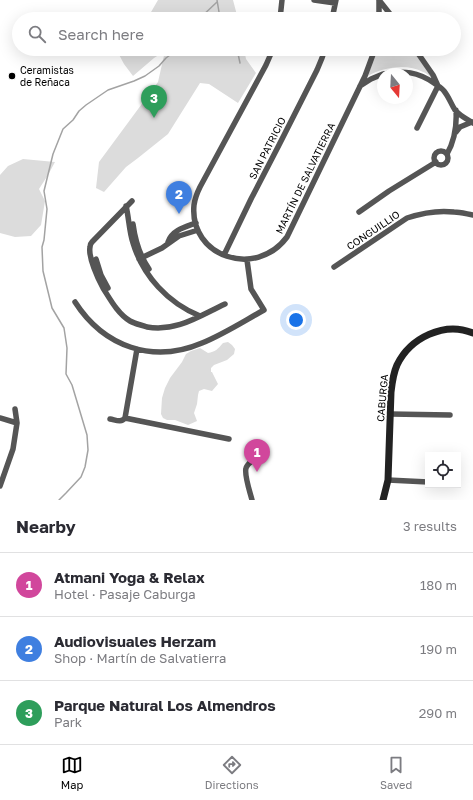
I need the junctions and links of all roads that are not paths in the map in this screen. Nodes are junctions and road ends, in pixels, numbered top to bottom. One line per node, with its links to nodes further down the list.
1 (282, 0): 4 (street)
2 (314, 0): 3 (street)
3 (335, 2): 5 (street)
4 (281, 12)
5 (334, 12)
6 (379, 12): 7 (street)
7 (388, 12)
8 (270, 56): 26 (street, MARTÍN DE SALVATIERRA)
9 (323, 56): 29 (street, SAN PATRICIO)
10 (373, 56): 15 (street, MARTÍN DE SALVATIERRA)
11 (420, 56): 14 (street)
12 (413, 73): 14 (street)
13 (377, 77): 15 (street)
14 (438, 86): 16 (street); 18 (street)
15 (360, 87): 31 (street, MARTÍN DE SALVATIERRA)
16 (456, 110): 17 (street); 19 (street)
17 (473, 122): 19 (street)
18 (417, 128)
19 (456, 132): 20 (street)
20 (447, 154): 21 (street); 21 (street)
21 (436, 162): 24 (street)
22 (132, 200): 23 (street)
23 (126, 206): 30 (street); 35 (street)
24 (359, 212)
25 (473, 215): 32 (street, CONGUILLIO)
26 (196, 223): 27 (street, MARTÍN DE SALVATIERRA); 28 (street)
27 (198, 230): 28 (street); 29 (street, MARTÍN DE SALVATIERRA)
28 (167, 244): 30 (street)
29 (224, 255): 31 (street, MARTÍN DE SALVATIERRA)
30 (141, 258): 35 (street)
31 (247, 260): 37 (street)
32 (334, 267)
33 (75, 302): 37 (street)
34 (225, 304): 35 (street)
35 (200, 316)
36 (473, 333): 39 (street, CABURGA)
37 (137, 349): 42 (street)
38 (15, 409): 44 (street)
39 (390, 414): 40 (street); 47 (street, CABURGA)
40 (450, 415)
41 (0, 418): 44 (street)
42 (125, 418): 43 (street); 45 (street)
43 (110, 420)
44 (17, 423): 49 (street)
45 (229, 439)
46 (254, 458): 50 (street)
47 (388, 480): 48 (street); 51 (street, CABURGA)
48 (425, 482)
49 (0, 486)
50 (252, 500)
51 (382, 500)

